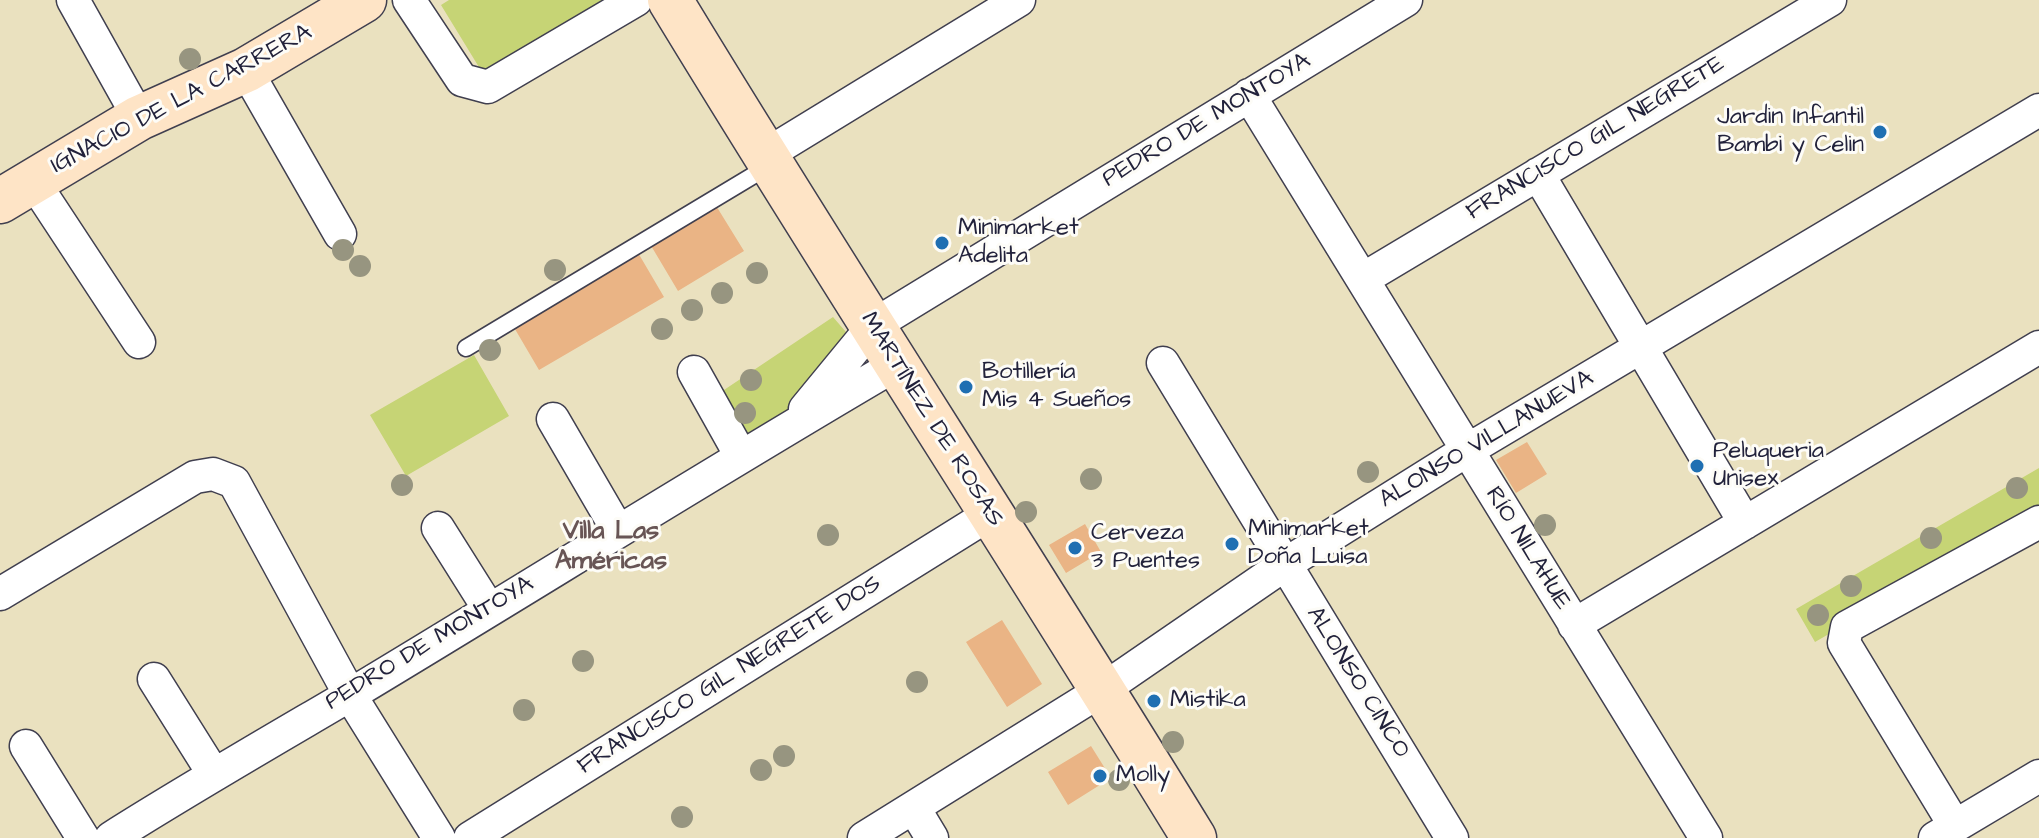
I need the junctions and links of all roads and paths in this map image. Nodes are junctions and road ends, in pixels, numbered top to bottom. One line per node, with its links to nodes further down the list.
1 (73, 0): 12 (street)
2 (409, 0): 3 (street)
3 (636, 0)
4 (670, 0): 13 (street, MARTÍNEZ DE ROSAS)
5 (1019, 0): 13 (street)
6 (1830, 0): 14 (street, FRANCISCO GIL NEGRETE)
7 (1403, 1): 10 (street, PEDRO DE MONTOYA)
8 (357, 2): 9 (street, IGNACIO DE LA CARRERA)
9 (246, 70): 12 (street, IGNACIO DE LA CARRERA); 16 (street)
10 (1249, 95): 17 (street, RÍO NILAHUE); 18 (street, PEDRO DE MONTOYA)
11 (2039, 110): 20 (street, ALONSO VILLANUEVA)
12 (139, 118): 15 (street, IGNACIO DE LA CARRERA)
13 (767, 161): 18 (street, MARTÍNEZ DE ROSAS); 22 (lane)
14 (1538, 174): 17 (street, FRANCISCO GIL NEGRETE); 20 (street)
15 (16, 191): 19 (street)
16 (340, 234)
17 (1363, 279): 28 (street, RÍO NILAHUE)
18 (874, 325): 23 (street, MARTÍNEZ DE ROSAS); 27 (street, PEDRO DE MONTOYA)
19 (139, 342)
20 (1640, 347): 28 (street, ALONSO VILLANUEVA); 32 (street)
21 (2039, 347): 32 (street)
22 (466, 348)
23 (899, 363): 27 (street, PEDRO DE MONTOYA); 30 (street, MARTÍNEZ DE ROSAS)
24 (1163, 363): 35 (street, ALONSO CINCO)
25 (694, 372): 29 (street)
26 (553, 419): 34 (street)
27 (791, 426): 29 (street, PEDRO DE MONTOYA)
28 (1466, 451): 35 (street, ALONSO VILLANUEVA); 38 (street, RÍO NILAHUE)
29 (741, 456): 34 (street, PEDRO DE MONTOYA)
30 (990, 514): 40 (street, MARTÍNEZ DE ROSAS); 50 (street, FRANCISCO GIL NEGRETE DOS)
31 (2039, 522): 46 (street)
32 (1745, 523): 38 (street)
33 (438, 528): 37 (street)
34 (617, 529): 37 (street, PEDRO DE MONTOYA)
35 (1284, 565): 40 (street, ALONSO VILLANUEVA); 54 (street, ALONSO CINCO)
36 (0, 594): 41 (street)
37 (489, 609): 41 (street, PEDRO DE MONTOYA)
38 (1574, 625): 55 (street, RÍO NILAHUE)
39 (154, 679): 43 (street)
40 (1102, 690): 45 (street, ALONSO VILLANUEVA); 53 (street, MARTÍNEZ DE ROSAS)
41 (350, 695): 43 (street, PEDRO DE MONTOYA); 49 (street)
42 (26, 746): 47 (street)
43 (213, 773): 48 (street, PEDRO DE MONTOYA)
44 (2039, 776): 46 (street)
45 (914, 808): 51 (street, ALONSO VILLANUEVA); 52 (street)
46 (1945, 832)
47 (83, 838)
48 (111, 838)
49 (439, 838)
50 (470, 838)
51 (864, 838)
52 (932, 838)
53 (1194, 838)
54 (1452, 838)
55 (1706, 838)

